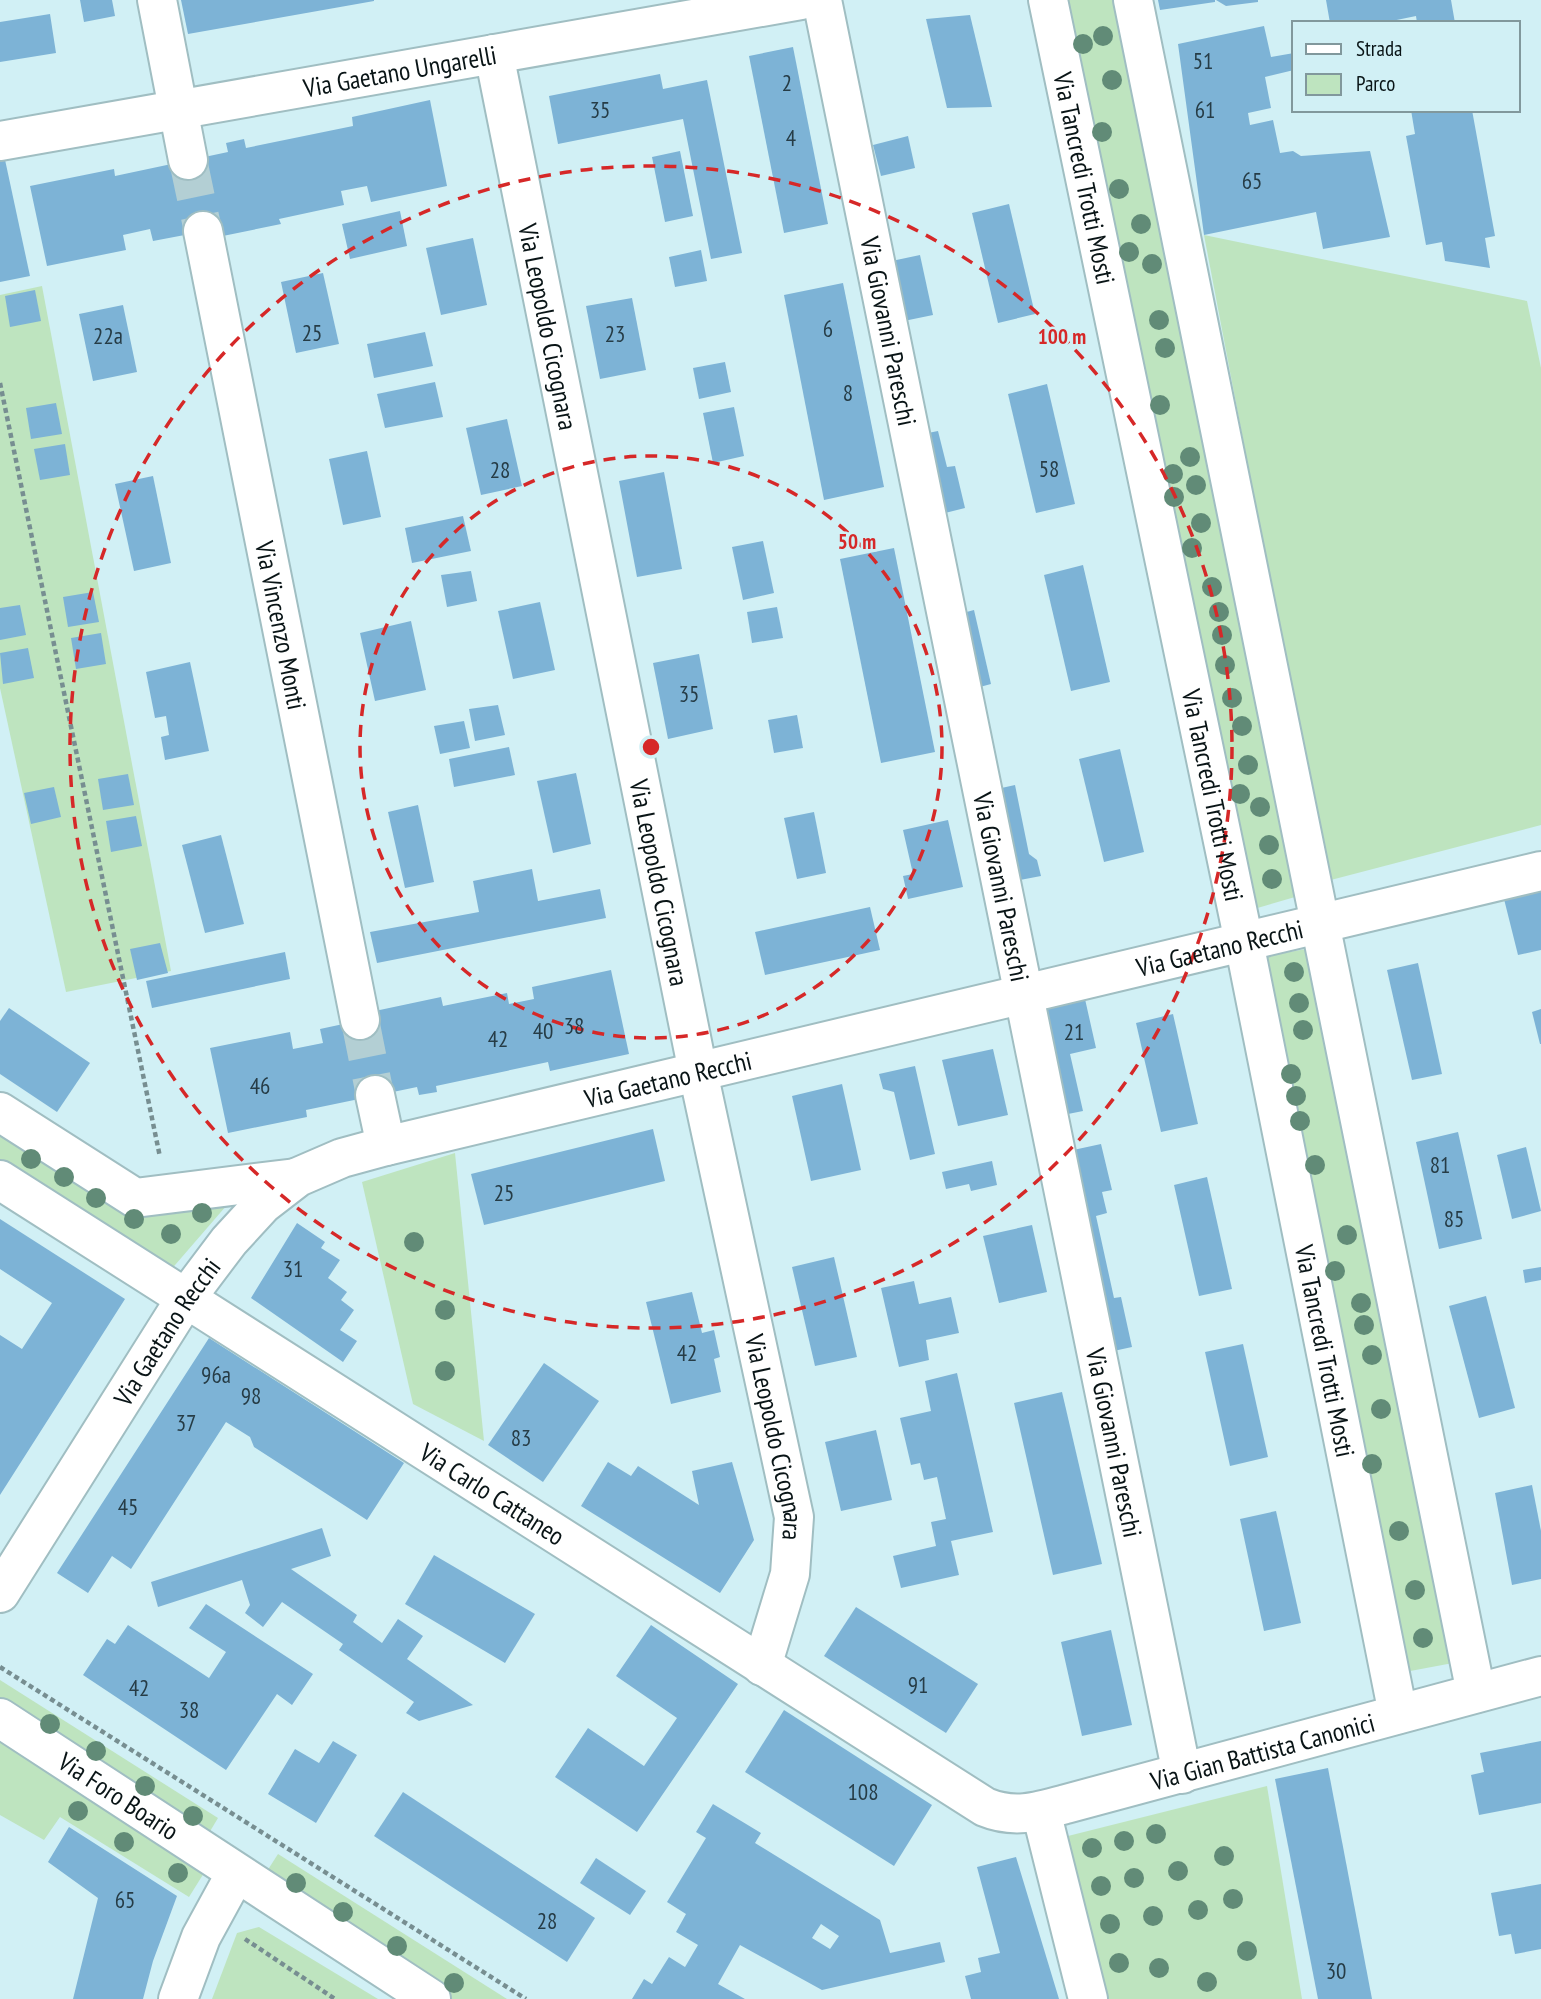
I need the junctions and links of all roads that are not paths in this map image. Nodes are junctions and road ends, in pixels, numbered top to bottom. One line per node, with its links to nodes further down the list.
1 (156, 0): 7 (street)
2 (801, 0): 6 (street, Via Gaetano Ungarelli)
3 (822, 0): 14 (street, Via Giovanni Pareschi)
4 (1048, 0): 13 (street, Via Tancredi Trotti Mosti)
5 (1133, 0): 12 (street)
6 (494, 54): 7 (street, Via Gaetano Ungarelli); 16 (street, Via Leopoldo Cicognara)
7 (178, 110): 8 (street, Via Gaetano Ungarelli); 9 (street)
8 (0, 141)
9 (188, 160)
10 (203, 231): 15 (street, Via Vincenzo Monti)
11 (1541, 871): 12 (street, Via Gaetano Recchi)
12 (1320, 924): 13 (street, Via Gaetano Recchi); 26 (street)
13 (1244, 942): 14 (street, Via Gaetano Recchi); 27 (street, Via Tancredi Trotti Mosti)
14 (1026, 994): 16 (street, Via Gaetano Recchi); 29 (street, Via Giovanni Pareschi)
15 (360, 1020)
16 (698, 1072): 19 (street, Via Gaetano Recchi); 24 (street, Via Leopoldo Cicognara)
17 (375, 1095): 19 (street)
18 (0, 1112): 20 (street)
19 (386, 1146): 20 (street, Via Gaetano Recchi)
20 (298, 1177): 22 (street, Via Gaetano Recchi)
21 (0, 1180): 22 (street, Via Carlo Cattaneo)
22 (186, 1298): 23 (street, Via Gaetano Recchi); 24 (street, Via Carlo Cattaneo)
23 (0, 1593)
24 (762, 1666): 30 (street, Via Carlo Cattaneo)
25 (1541, 1676): 26 (street, Via Gian Battista Canonici)
26 (1476, 1693): 27 (street, Via Gian Battista Canonici)
27 (1398, 1714): 29 (street, Via Gian Battista Canonici)
28 (0, 1718): 32 (street, Via Foro Boario)
29 (1182, 1773): 31 (street, Via Gian Battista Canonici)
30 (985, 1807): 31 (street, Via Gian Battista Canonici)
31 (1041, 1811): 35 (street)
32 (236, 1873): 33 (street); 34 (street, Via Foro Boario)
33 (178, 1999)
34 (431, 1999)
35 (1088, 1999)

